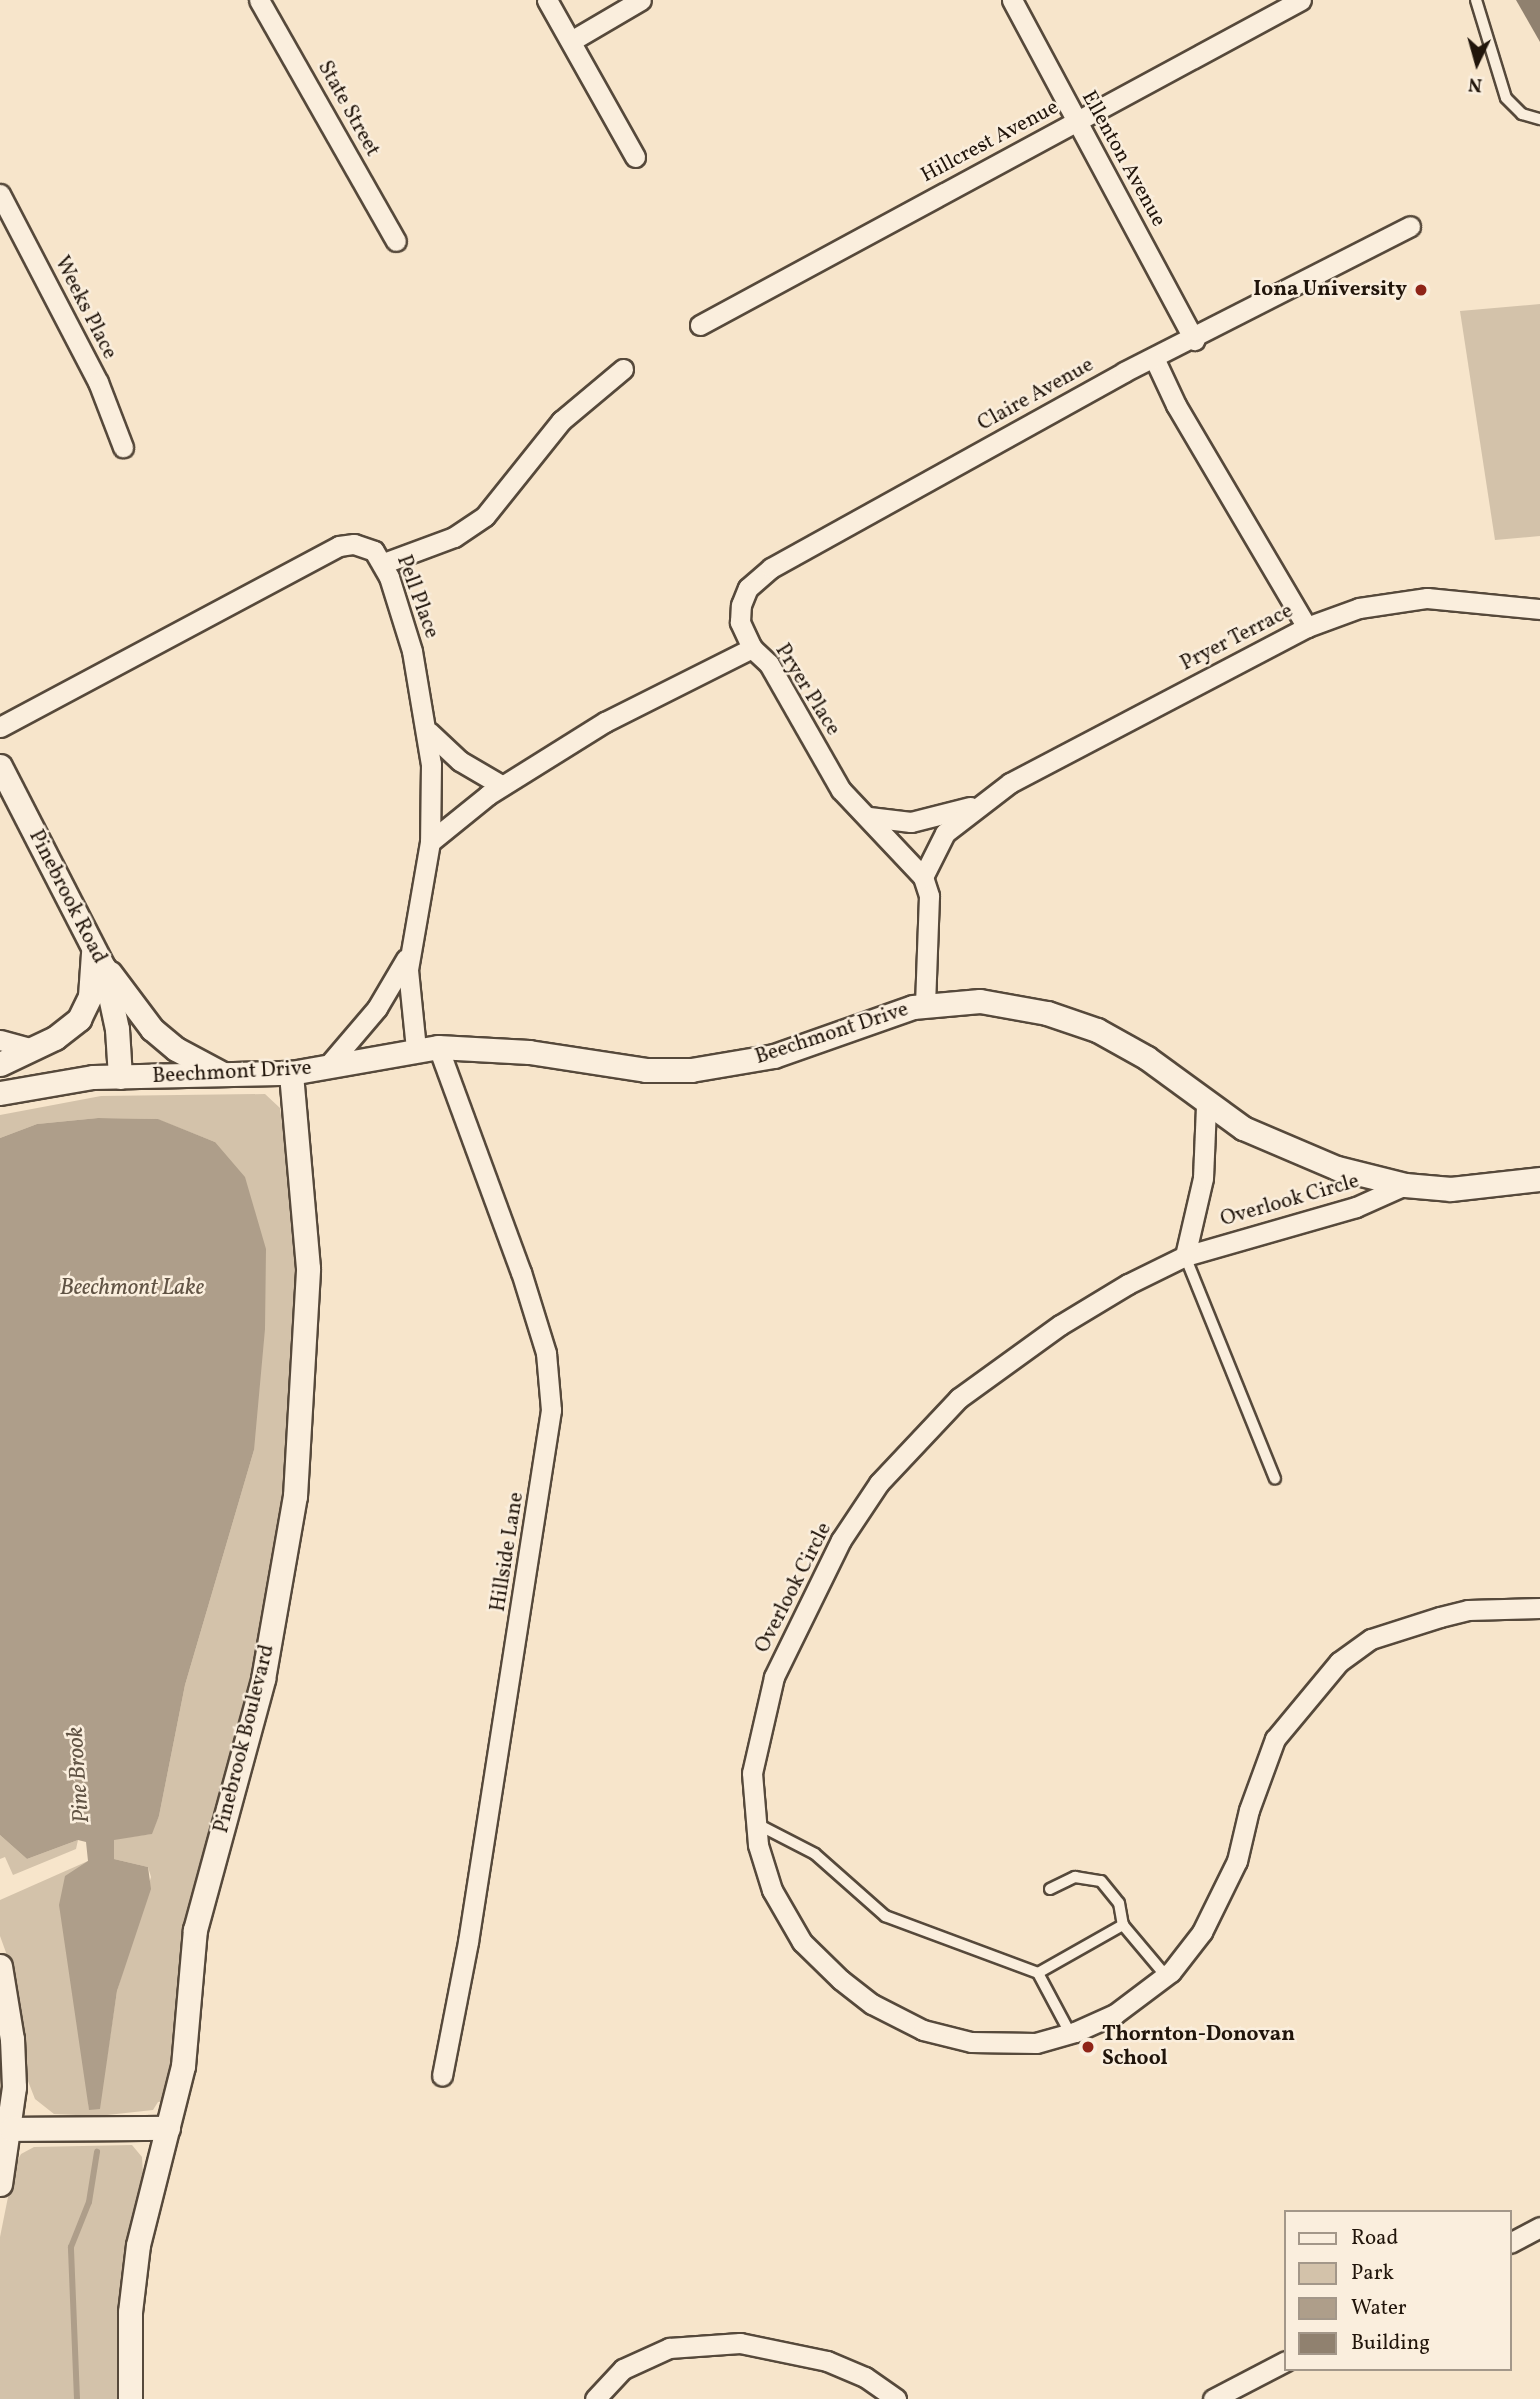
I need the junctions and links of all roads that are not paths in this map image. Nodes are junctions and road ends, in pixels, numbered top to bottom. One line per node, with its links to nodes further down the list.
1 (259, 0): 13 (street, State Street)
2 (547, 0): 7 (street)
3 (641, 0): 7 (street)
4 (1012, 0): 9 (street, Ellenton Avenue)
5 (1476, 0): 8 (lane)
6 (1293, 2): 9 (street, Hillcrest Avenue)
7 (571, 41): 10 (street)
8 (1540, 119)
9 (1075, 122): 14 (street, Hillcrest Avenue); 15 (street, Ellenton Avenue)
10 (635, 158)
11 (0, 194): 18 (street, Weeks Place)
12 (1410, 226): 15 (street, Claire Avenue)
13 (396, 240)
14 (700, 325)
15 (1194, 340): 16 (street, Claire Avenue)
16 (1155, 360): 21 (street); 22 (street, Claire Avenue)
17 (623, 369): 19 (street)
18 (123, 447)
19 (384, 563): 23 (street, Pell Place); 24 (street, Pell Place)
20 (1540, 609): 21 (street, Pryer Terrace)
21 (1307, 627): 27 (street, Pryer Terrace)
22 (752, 648): 26 (street, Pryer Place); 28 (street, Pryer Place)
23 (0, 727)
24 (429, 732): 26 (street); 29 (street, Pell Place)
25 (0, 766): 31 (street, Pinebrook Road)
26 (502, 786): 29 (street, Pryer Place)
27 (981, 803): 28 (street, Pryer Terrace); 30 (street, Pryer Terrace)
28 (868, 817): 30 (street, Pryer Place)
29 (430, 842): 32 (street, Pell Place)
30 (923, 877): 33 (street)
31 (96, 951): 36 (street); 40 (street); 41 (street, Pinebrook Road)
32 (410, 951): 35 (street, Pell Place); 38 (street, Pell Place)
33 (925, 1004): 35 (street, Beechmont Drive); 43 (street, Beechmont Drive)
34 (0, 1040): 36 (street)
35 (427, 1048): 38 (street, Beechmont Drive); 56 (street, Hillside Lane)
36 (34, 1049): 37 (street)
37 (0, 1064)
38 (326, 1068): 39 (street, Beechmont Drive)
39 (291, 1073): 40 (street, Beechmont Drive); 57 (street, Pinebrook Boulevard)
40 (227, 1076): 41 (street, Beechmont Drive)
41 (120, 1077): 42 (street, Beechmont Drive)
42 (0, 1093)
43 (1206, 1105): 45 (street, Beechmont Drive); 46 (street, Overlook Circle)
44 (1540, 1179): 45 (street, Beechmont Drive)
45 (1405, 1185): 46 (street, Overlook Circle)
46 (1185, 1256): 47 (lane); 49 (street, Overlook Circle)
47 (1275, 1479)
48 (1540, 1608): 54 (street, Overlook Circle)
49 (757, 1824): 53 (lane); 55 (street, Overlook Circle)
50 (1050, 1889): 51 (lane)
51 (1123, 1925): 53 (lane); 54 (lane)
52 (0, 1966): 58 (street)
53 (1038, 1973): 55 (lane)
54 (1166, 1976): 55 (street, Overlook Circle)
55 (1070, 2033)
56 (442, 2076)
57 (168, 2128): 58 (street); 63 (street, Pinebrook Boulevard)
58 (11, 2129): 59 (street)
59 (0, 2184)
60 (1540, 2227): 61 (street)
61 (1512, 2242)
62 (1284, 2362): 66 (street)
63 (130, 2399)
64 (595, 2399): 65 (street)
65 (896, 2399)
66 (1213, 2399)

